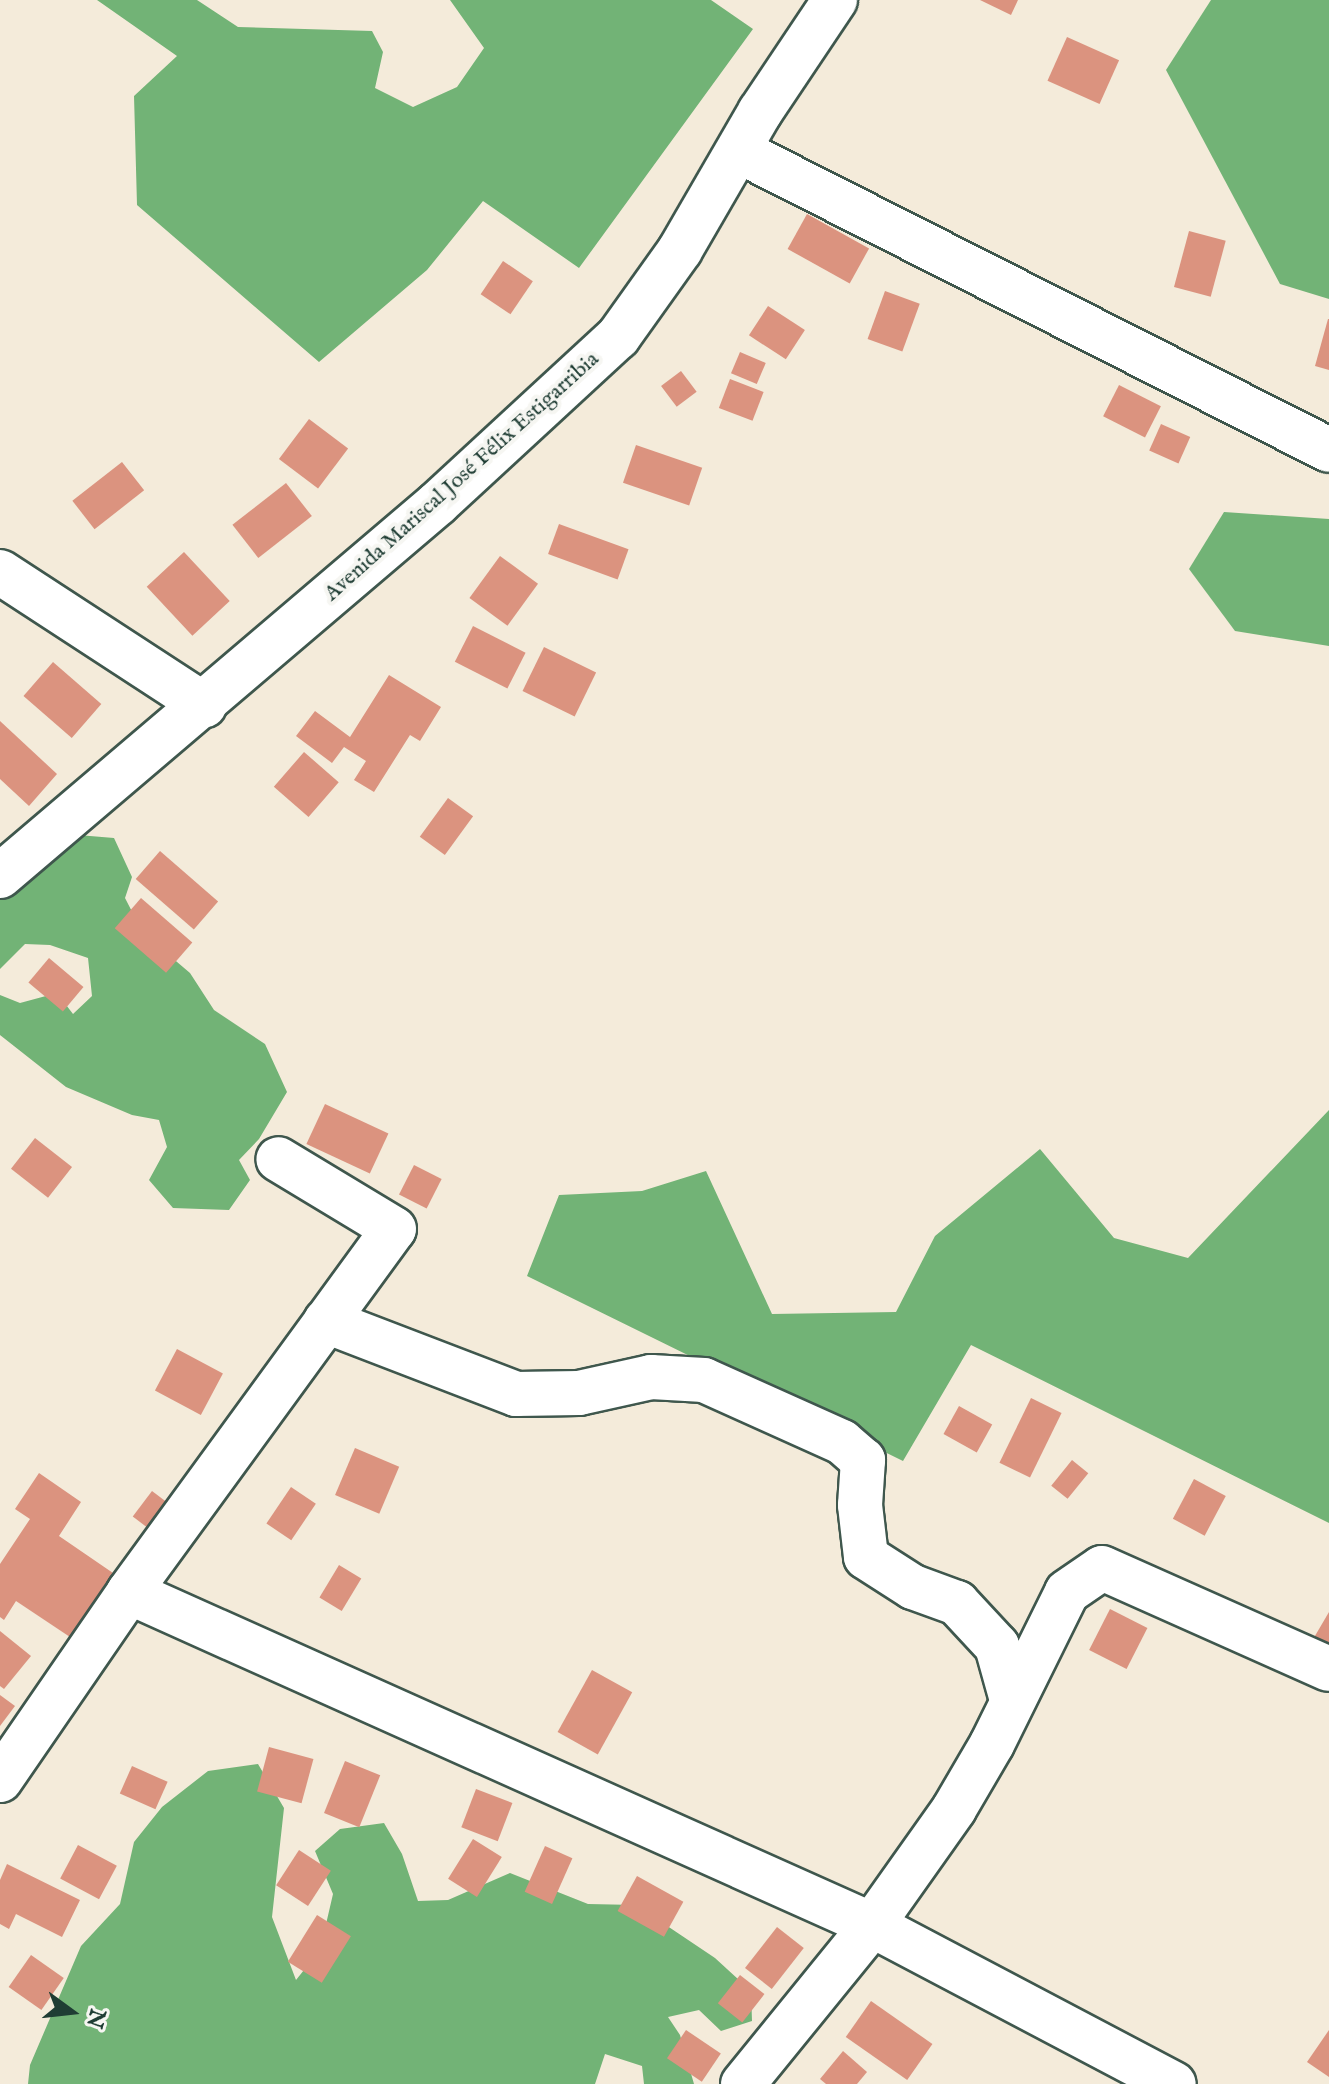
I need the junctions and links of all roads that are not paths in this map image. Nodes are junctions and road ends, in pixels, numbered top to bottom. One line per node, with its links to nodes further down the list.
1 (835, 0): 2 (street, Avenida Mariscal José Félix Estigarribia)
2 (739, 151): 3 (street); 5 (street, Avenida Mariscal José Félix Estigarribia)
3 (1329, 450)
4 (0, 572): 5 (street)
5 (204, 705): 6 (street, Avenida Mariscal José Félix Estigarribia)
6 (0, 876)
7 (278, 1159): 8 (street)
8 (326, 1321): 9 (street); 11 (street)
9 (129, 1592): 12 (street); 13 (street)
10 (1329, 1669): 11 (street)
11 (1012, 1700): 13 (street)
12 (0, 1780)
13 (872, 1925): 14 (street); 15 (street)
14 (743, 2084)
15 (1174, 2084)

